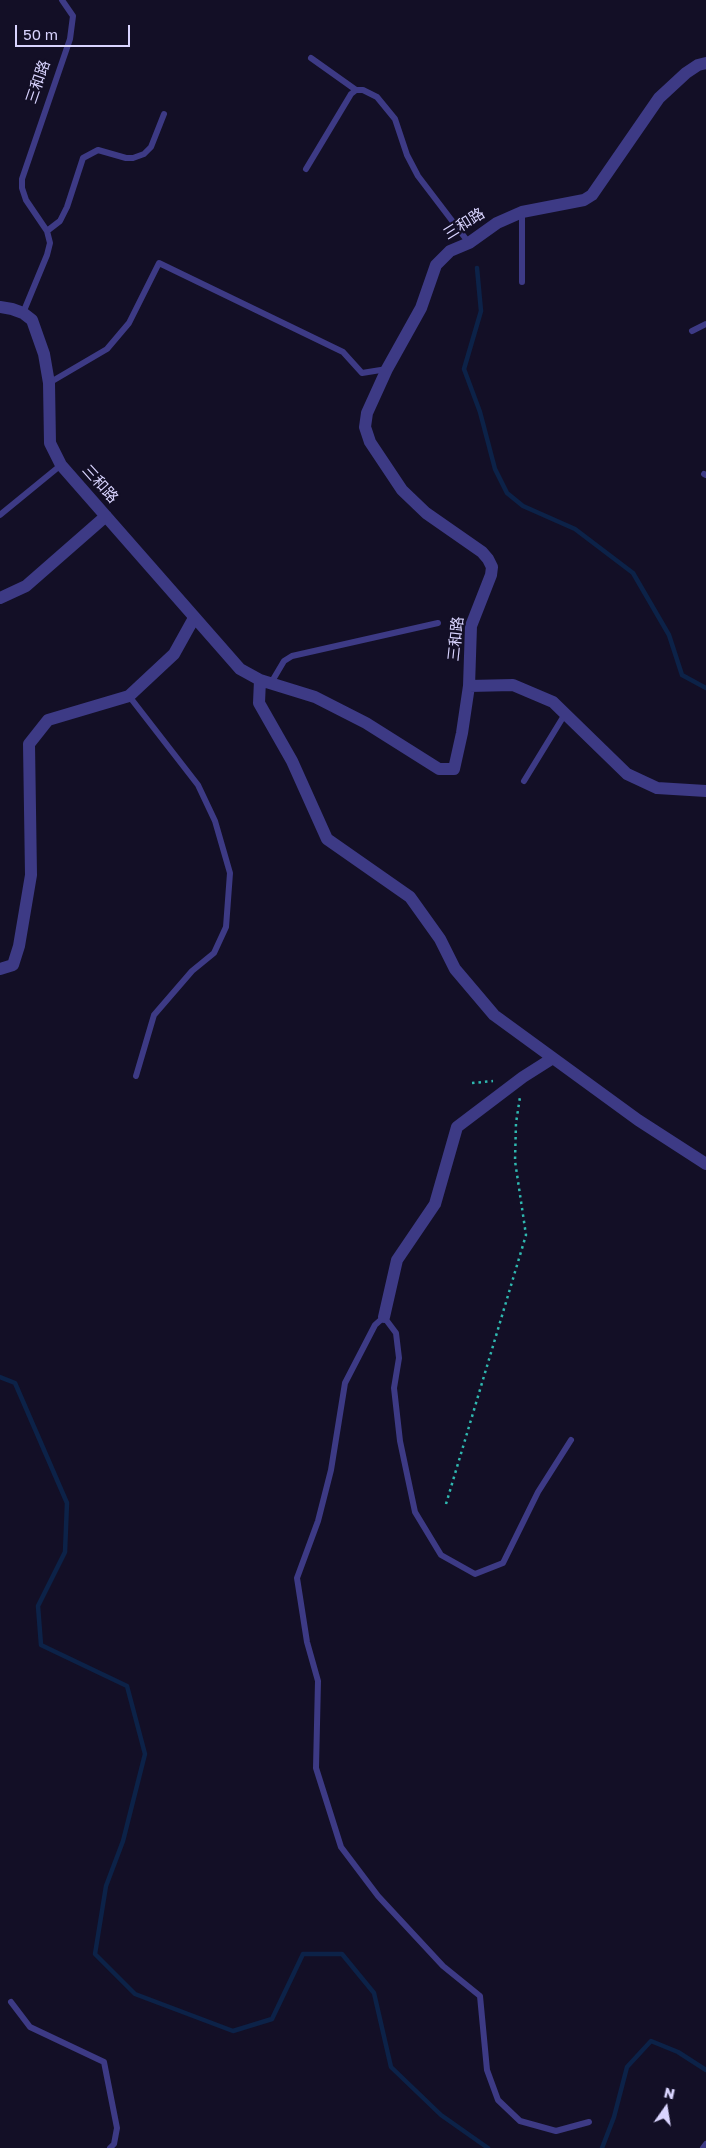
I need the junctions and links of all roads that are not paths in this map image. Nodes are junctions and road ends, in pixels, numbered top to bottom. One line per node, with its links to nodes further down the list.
1 (65, 1): 8 (lane, 三和路)
2 (311, 58): 4 (lane)
3 (706, 63): 7 (street, 三和路)
4 (356, 90): 6 (lane); 9 (lane)
5 (164, 114): 8 (lane)
6 (306, 169)
7 (522, 212): 9 (street, 三和路); 10 (lane)
8 (47, 231): 12 (lane)
9 (469, 243): 15 (street, 三和路)
10 (522, 282)
11 (0, 307): 12 (street)
12 (23, 313): 16 (street, 三和路)
13 (706, 324): 14 (lane)
14 (692, 331)
15 (387, 369): 16 (lane); 24 (street, 三和路)
16 (49, 383): 17 (street, 三和路)
17 (61, 466): 18 (lane); 19 (street, 三和路)
18 (0, 515)
19 (106, 516): 20 (street); 21 (street, 三和路)
20 (0, 598)
21 (194, 618): 23 (street, 三和路); 25 (street)
22 (438, 624): 23 (lane)
23 (265, 682): 24 (street, 三和路); 30 (street)
24 (469, 686): 26 (street)
25 (129, 696): 29 (street); 31 (lane)
26 (566, 713): 27 (lane); 28 (street)
27 (524, 781)
28 (706, 791)
29 (0, 969)
30 (554, 1058): 32 (street); 33 (street)
31 (136, 1076)
32 (706, 1164)
33 (384, 1317): 34 (lane); 36 (lane)
34 (572, 1440)
35 (11, 2002): 38 (lane)
36 (589, 2122)
37 (706, 2144): 39 (lane)
38 (110, 2148)
39 (703, 2148)

